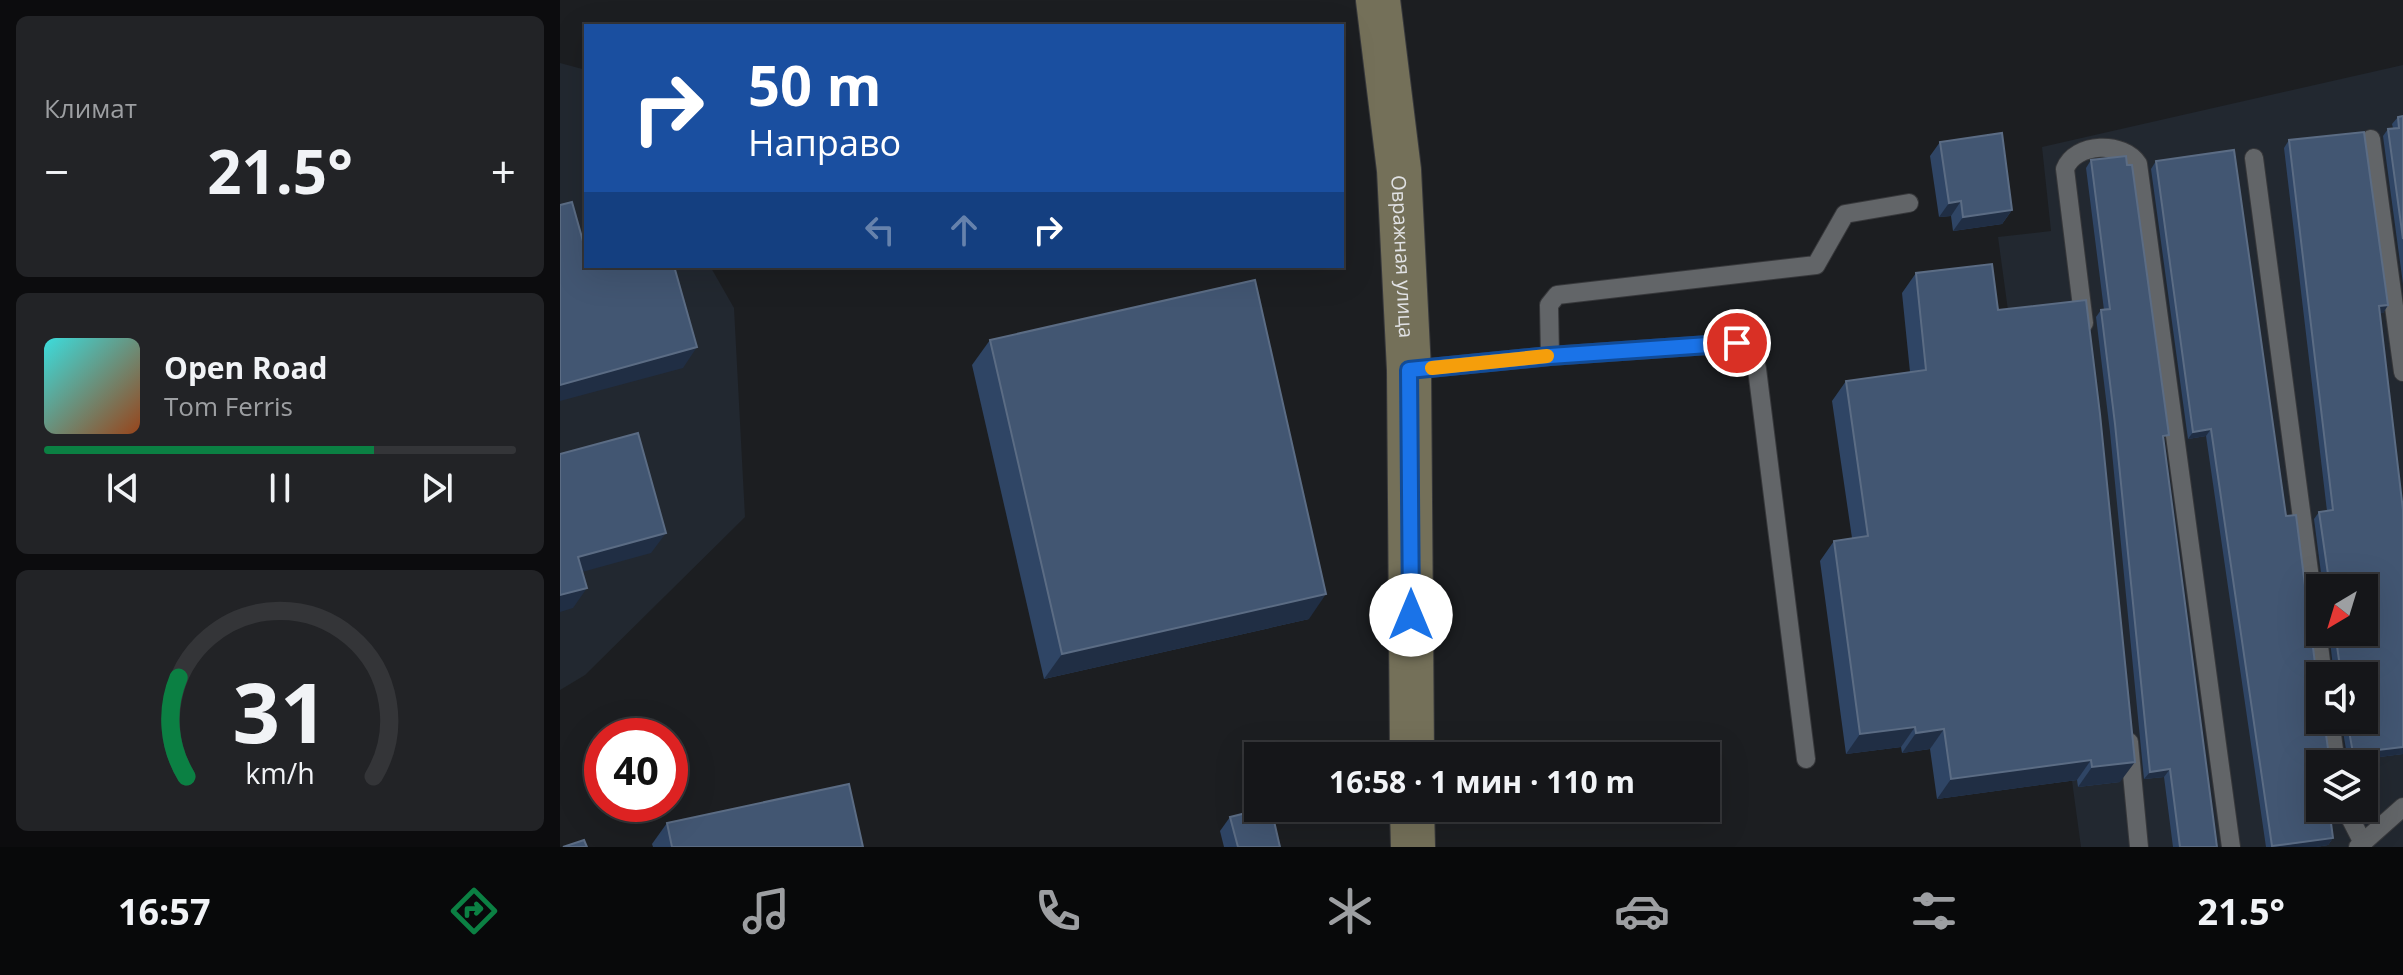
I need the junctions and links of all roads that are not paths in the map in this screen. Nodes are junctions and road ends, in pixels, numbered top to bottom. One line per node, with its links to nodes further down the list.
1 (1378, 0): 7 (street, Овражная улица)
2 (2371, 139): 8 (lane)
3 (2254, 158): 9 (lane)
4 (1909, 203): 6 (lane)
5 (2086, 339): 19 (lane)
6 (1550, 356): 7 (lane); 12 (lane)
7 (1409, 370): 11 (street, Овражная улица)
8 (2403, 372)
9 (2321, 662)
10 (2127, 728): 18 (lane)
11 (1412, 742)
12 (1806, 759)
13 (2403, 807): 16 (lane)
14 (1412, 822): 17 (street)
15 (2351, 822): 16 (lane)
16 (2360, 845)
17 (1413, 847)
18 (2139, 847)
19 (2231, 847)

